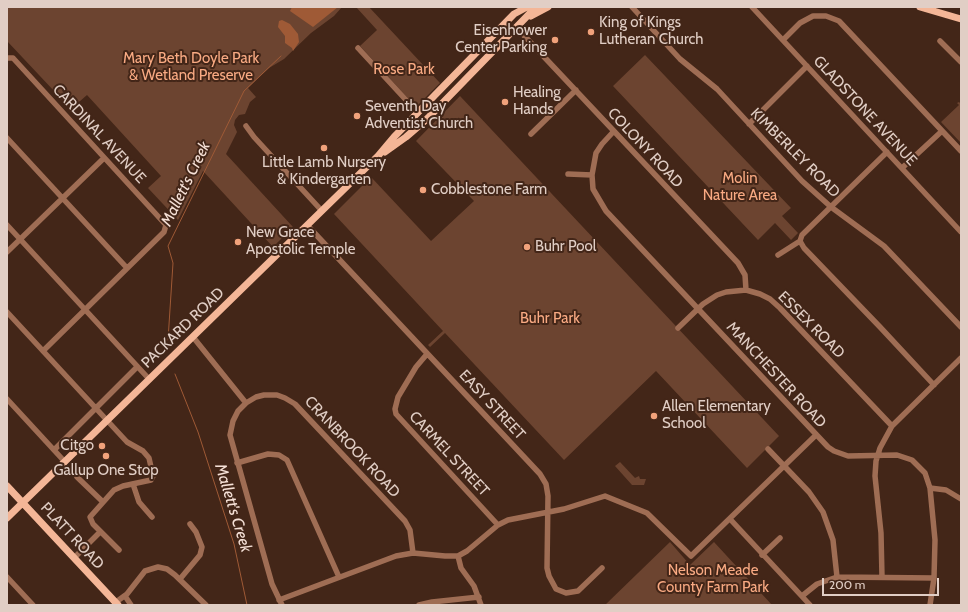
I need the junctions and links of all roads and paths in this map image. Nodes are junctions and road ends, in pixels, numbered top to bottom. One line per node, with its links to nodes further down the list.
1 (521, 7): 7 (main road)
2 (548, 7): 9 (main road)
3 (632, 7): 22 (street, KIMBERLEY ROAD)
4 (752, 7): 11 (street, GLADSTONE AVENUE)
5 (920, 7): 8 (main road)
6 (532, 8): 7 (main road, PACKARD ROAD); 9 (main road, PACKARD ROAD)
7 (514, 14): 15 (main road, PACKARD ROAD)
8 (961, 19)
9 (524, 20): 10 (main road, PACKARD ROAD)
10 (516, 27): 18 (street, COLONY ROAD); 20 (main road, PACKARD ROAD)
11 (783, 40): 17 (street, GLADSTONE AVENUE); 26 (street)
12 (940, 41): 16 (street)
13 (358, 48): 21 (street)
14 (7, 58): 32 (street, CARDINAL AVENUE)
15 (470, 60): 19 (main road, PACKARD ROAD); 20 (main road)
16 (961, 62)
17 (807, 66): 22 (street); 30 (street, GLADSTONE AVENUE)
18 (576, 90): 25 (street, COLONY ROAD); 27 (street)
19 (439, 92): 21 (main road, PACKARD ROAD); 24 (main road)
20 (454, 92): 24 (main road, PACKARD ROAD)
21 (418, 113): 31 (main road, PACKARD ROAD)
22 (749, 124): 37 (street, KIMBERLEY ROAD)
23 (246, 126): 38 (street)
24 (416, 128): 31 (main road, PACKARD ROAD)
25 (614, 131): 35 (street, MANCHESTER ROAD); 47 (street, COLONY ROAD)
26 (942, 131): 29 (street); 33 (street)
27 (531, 134)
28 (7, 138): 36 (street)
29 (961, 151)
30 (887, 152): 33 (street, GLADSTONE AVENUE); 37 (street)
31 (378, 156): 38 (main road, PACKARD ROAD)
32 (104, 158): 36 (street); 46 (street, CARDINAL AVENUE)
33 (902, 168): 41 (street, GLADSTONE AVENUE)
34 (568, 174): 35 (street)
35 (592, 175): 49 (street, MANCHESTER ROAD)
36 (62, 198): 42 (street); 46 (street)
37 (831, 207): 43 (street); 51 (street, KIMBERLEY ROAD)
38 (322, 211): 40 (main road, PACKARD ROAD)
39 (7, 225): 42 (street)
40 (307, 226): 53 (main road, PACKARD ROAD); 55 (street, EASY STREET)
41 (961, 232)
42 (20, 239): 44 (street); 48 (street)
43 (800, 241): 45 (street); 59 (street)
44 (7, 252)
45 (778, 255)
46 (126, 268): 48 (street)
47 (746, 290): 49 (street, ESSEX ROAD); 64 (street, ESSEX ROAD)
48 (84, 309): 54 (street); 57 (street)
49 (698, 309): 52 (street, ESSEX ROAD); 65 (street, MANCHESTER ROAD)
50 (7, 312): 54 (street)
51 (961, 327)
52 (678, 328)
53 (192, 337): 58 (main road, PACKARD ROAD); 61 (street)
54 (43, 351): 62 (street)
55 (427, 354): 79 (street, EASY STREET); 84 (street, CARMEL STREET)
56 (961, 358): 59 (street)
57 (137, 366): 58 (street); 62 (street)
58 (149, 379): 63 (main road, PACKARD ROAD)
59 (934, 385): 64 (street)
60 (7, 399): 67 (street)
61 (246, 403): 70 (street); 88 (street, CRANBROOK ROAD)
62 (95, 408): 63 (street); 67 (street)
63 (107, 421): 69 (main road, PACKARD ROAD); 73 (street)
64 (892, 426): 68 (street)
65 (816, 435): 68 (street, MANCHESTER ROAD); 71 (street)
66 (768, 449): 71 (street)
67 (54, 450): 69 (street)
68 (877, 454): 75 (street, MANCHESTER ROAD); 96 (street)
69 (65, 462): 78 (main road, PACKARD ROAD)
70 (237, 463): 94 (street); 102 (street)
71 (784, 466): 82 (street); 95 (street)
72 (78, 477): 77 (street)
73 (133, 484): 77 (street); 80 (street)
74 (7, 486): 78 (main road, PLATT ROAD)
75 (930, 488): 76 (street); 97 (street, MANCHESTER ROAD)
76 (961, 499)
77 (103, 502): 85 (street)
78 (23, 503): 81 (main road, PACKARD ROAD); 91 (main road, PLATT ROAD)
79 (547, 513): 82 (street); 84 (street); 92 (street, EASY STREET)
80 (152, 517)
81 (7, 518)
82 (730, 519): 89 (street)
83 (190, 524): 98 (street)
84 (498, 525): 90 (street)
85 (100, 532): 87 (street); 91 (street)
86 (780, 538): 89 (street)
87 (119, 550)
88 (413, 553): 90 (street); 94 (street)
89 (762, 554): 99 (street)
90 (458, 556): 100 (street)
91 (74, 558): 103 (main road, PLATT ROAD)
92 (602, 568)
93 (7, 577): 104 (street)
94 (339, 577): 102 (street)
95 (837, 577): 96 (street); 99 (street)
96 (882, 577): 97 (street)
97 (934, 578): 109 (street, MANCHESTER ROAD)
98 (180, 579): 101 (street); 105 (street)
99 (802, 596): 108 (street)
100 (479, 597): 106 (street); 107 (street)
101 (128, 602): 103 (street)
102 (280, 602)
103 (117, 604)
104 (33, 605)
105 (206, 605)
106 (419, 605)
107 (481, 605)
108 (810, 605)
109 (930, 605)

